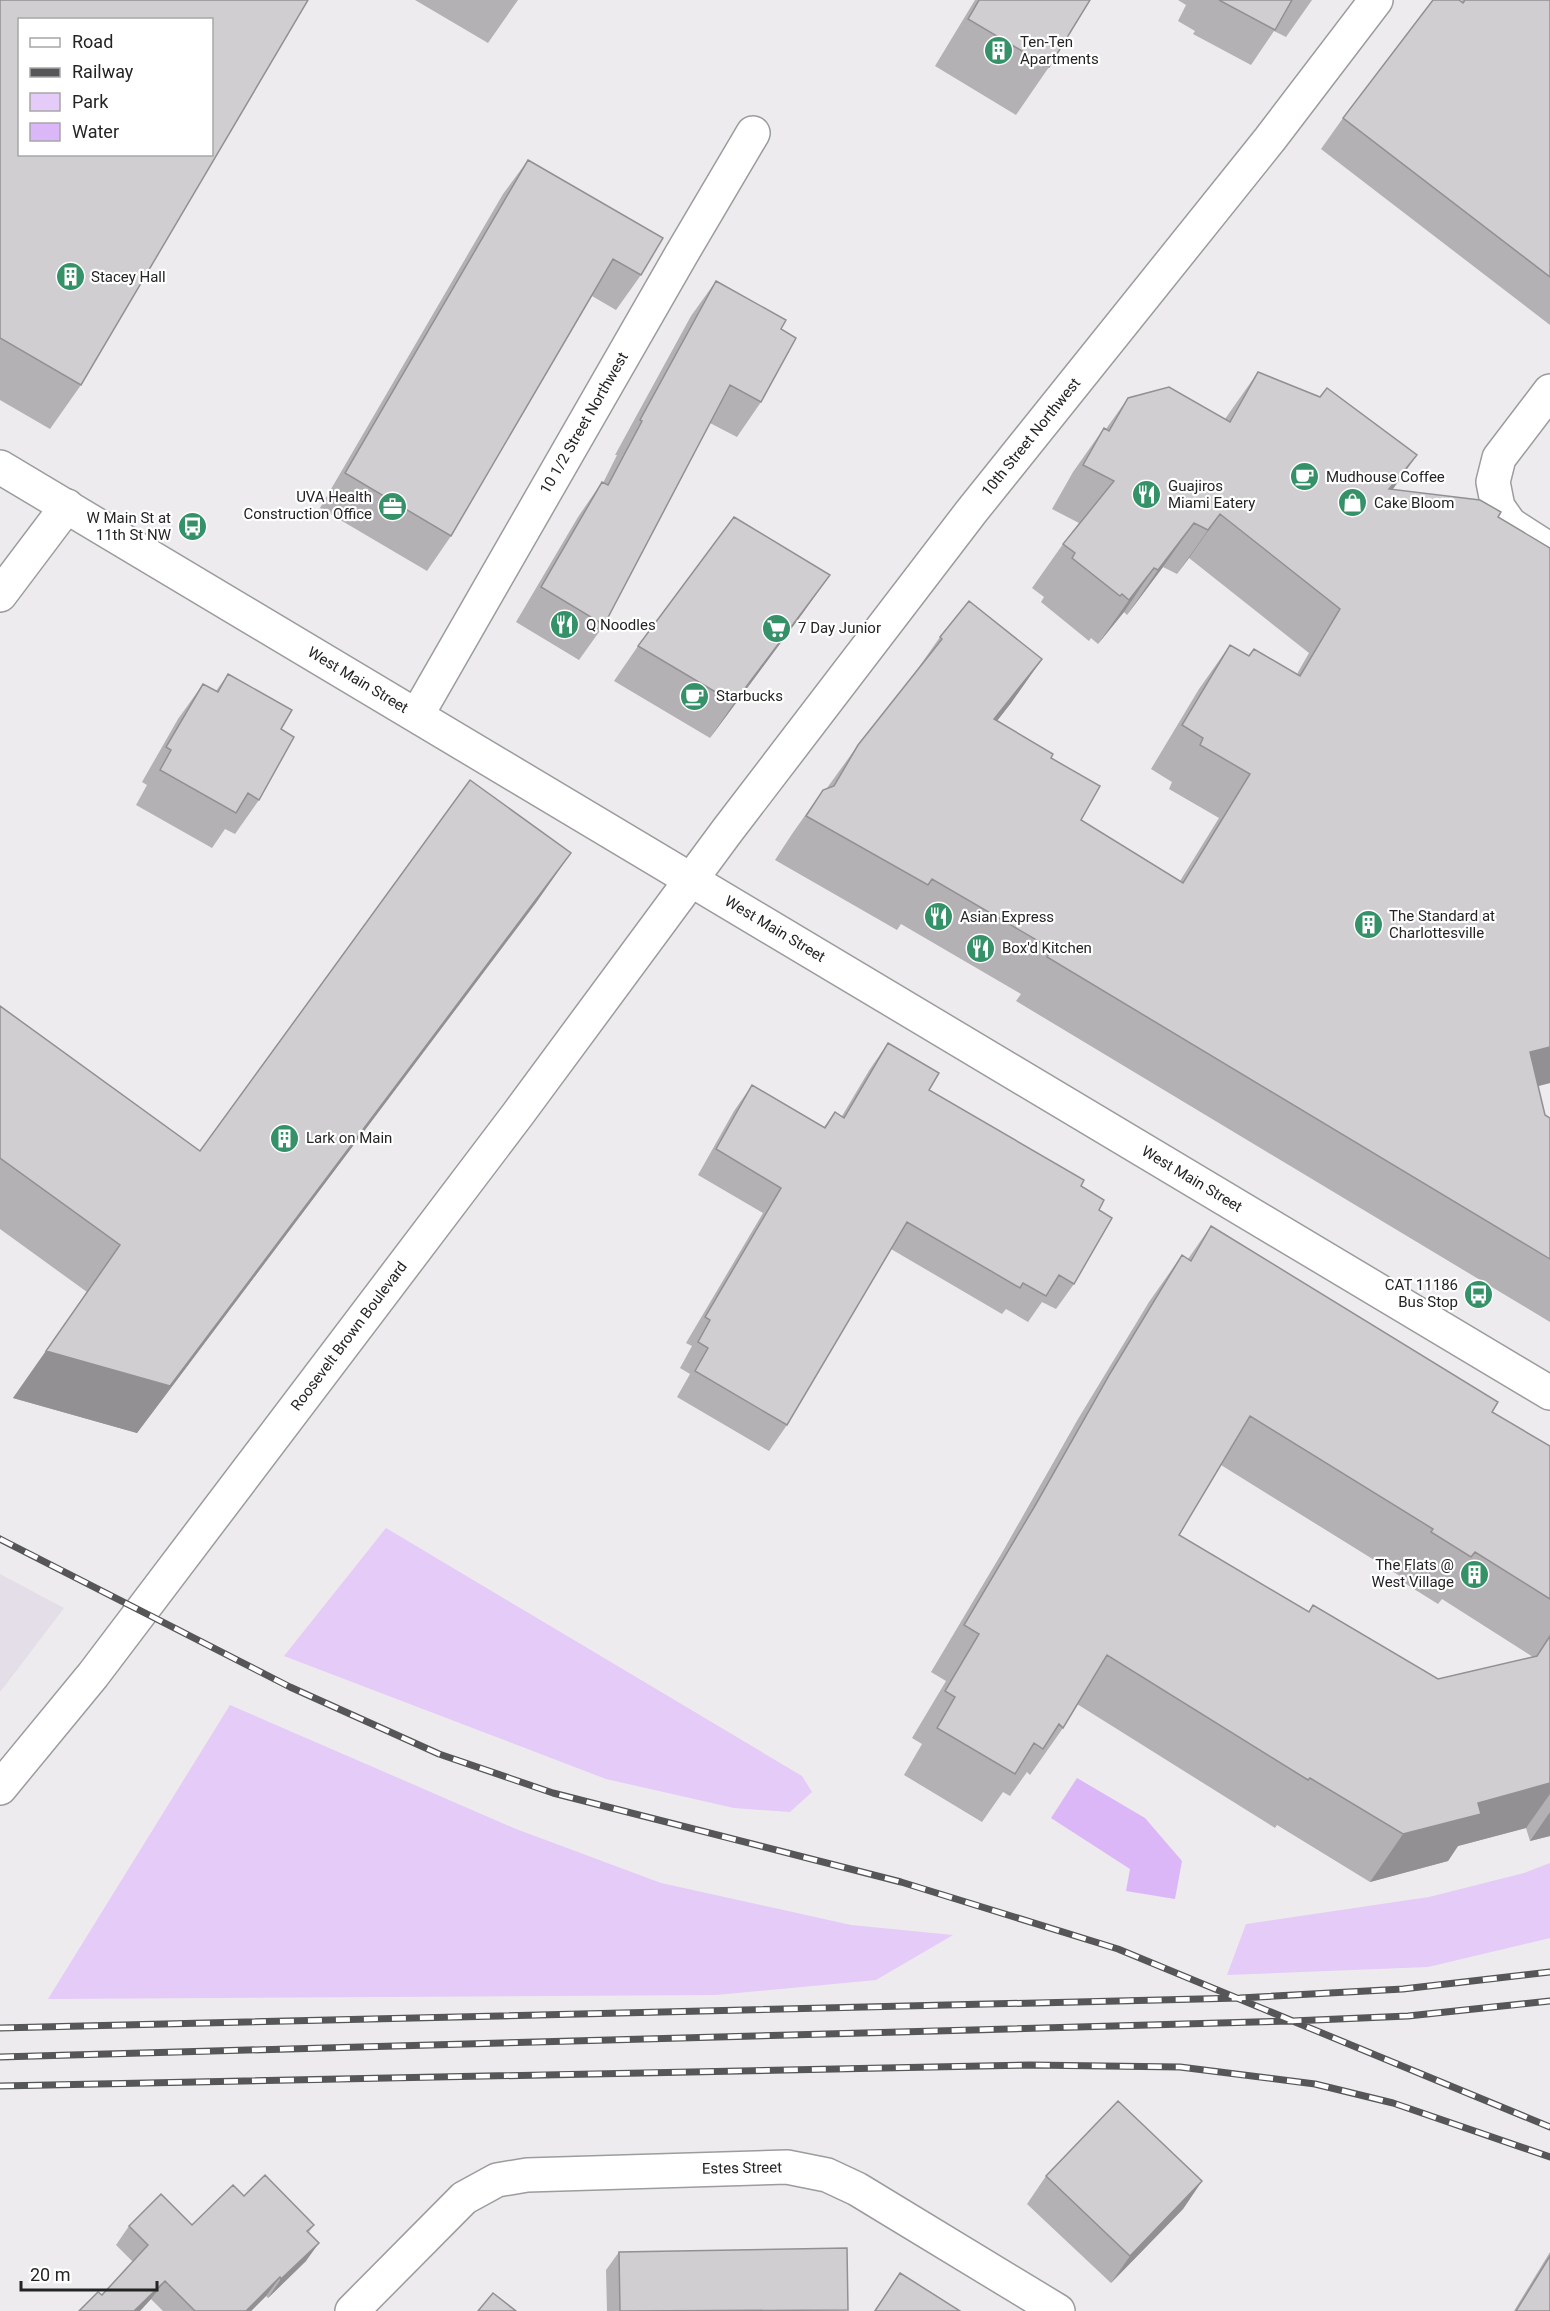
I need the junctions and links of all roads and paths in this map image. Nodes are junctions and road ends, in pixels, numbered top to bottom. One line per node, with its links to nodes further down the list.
1 (1376, 0): 9 (main road, 10th Street Northwest)
2 (753, 133): 8 (main road, 10 1/2 Street Northwest)
3 (1550, 391): 6 (main road)
4 (0, 467): 5 (main road, West Main Street)
5 (66, 506): 7 (main road); 8 (main road, West Main Street)
6 (1550, 550)
7 (0, 595)
8 (417, 715): 9 (main road, West Main Street)
9 (691, 879): 10 (main road, West Main Street); 11 (main road, Roosevelt Brown Boulevard)
10 (1550, 1393)
11 (0, 1788)
12 (352, 2311): 13 (main road, Estes Street)
13 (1058, 2311)

